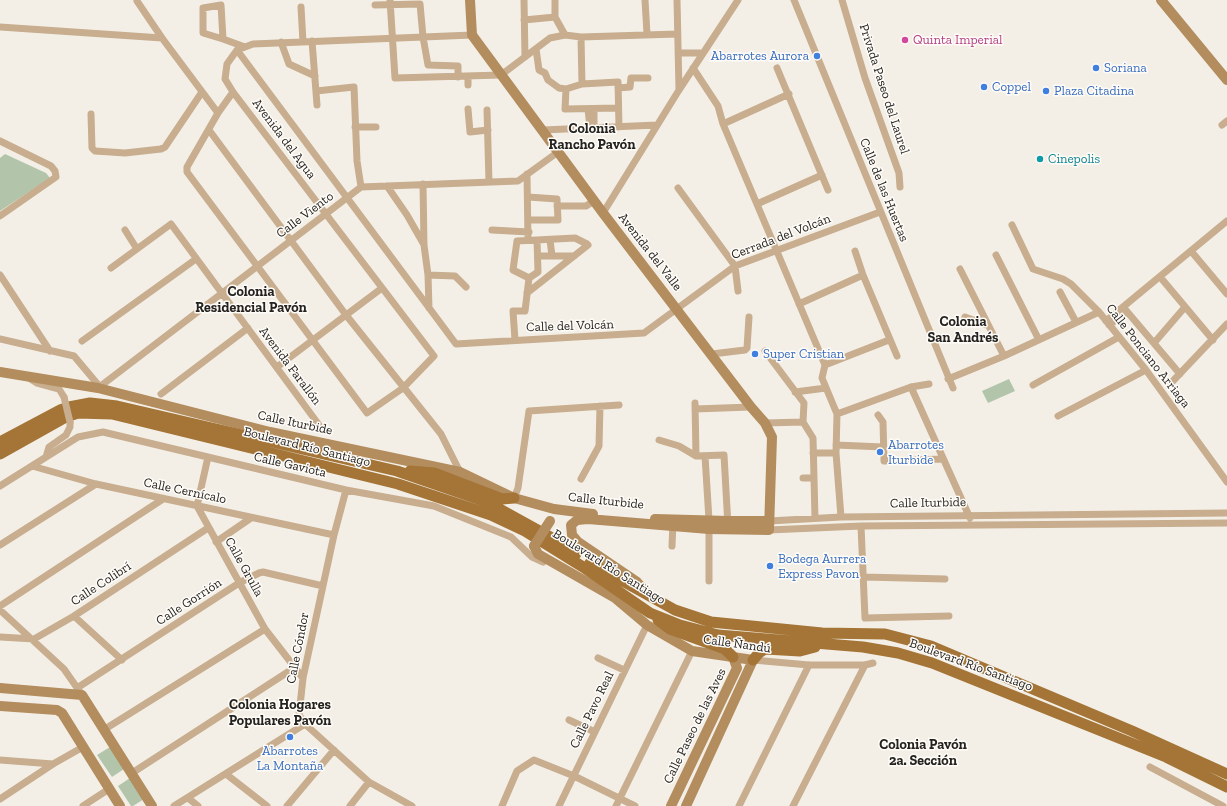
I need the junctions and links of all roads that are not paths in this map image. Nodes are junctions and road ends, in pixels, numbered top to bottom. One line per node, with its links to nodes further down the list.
1 (470, 0): 19 (street)
2 (524, 0): 15 (street)
3 (556, 0): 14 (street)
4 (645, 0): 17 (street)
5 (677, 0): 18 (street)
6 (738, 0): 33 (street)
7 (794, 0): 84 (street, Calle de las Huertas)
8 (842, 0): 75 (street, Privada Paseo del Laurel)
9 (1161, 0): 42 (street)
10 (137, 1): 23 (street)
11 (390, 3): 12 (street); 21 (street); 24 (street)
12 (375, 5)
13 (301, 7): 28 (street)
14 (555, 17): 15 (street); 20 (street)
15 (524, 20): 34 (street)
16 (0, 27): 23 (street)
17 (647, 34): 18 (street); 22 (street)
18 (677, 34): 32 (street)
19 (472, 35): 21 (street); 37 (street, Avenida del Valle)
20 (565, 35): 22 (street); 30 (street)
21 (423, 37): 24 (street); 39 (street)
22 (581, 37): 43 (street)
23 (162, 38): 49 (street)
24 (393, 38): 26 (street); 39 (street)
25 (223, 39): 25 (street); 29 (street)
26 (312, 41): 28 (street); 38 (street)
27 (281, 42): 28 (street); 29 (street); 38 (street)
28 (303, 42)
29 (245, 47): 31 (street)
30 (536, 49): 34 (street); 46 (street)
31 (237, 50): 50 (street, Avenida del Agua); 80 (street)
32 (678, 53): 33 (street); 47 (street)
33 (703, 53): 35 (street)
34 (525, 57): 37 (street)
35 (694, 68): 47 (street); 59 (street)
36 (778, 68): 51 (street)
37 (501, 75): 40 (street); 67 (street, Avenida del Valle)
38 (315, 76): 48 (street)
39 (458, 77): 40 (street)
40 (468, 77): 44 (street)
41 (648, 78): 45 (street)
42 (1227, 80)
43 (582, 84): 45 (street); 46 (street)
44 (468, 85)
45 (618, 88): 53 (street)
46 (566, 89): 55 (street)
47 (679, 90): 60 (street)
48 (316, 91): 52 (street); 61 (street)
49 (202, 92): 57 (street); 58 (street)
50 (233, 92): 57 (street); 86 (street, Avenida del Agua)
51 (789, 94): 59 (street); 71 (street)
52 (317, 105)
53 (618, 108): 55 (street); 63 (street)
54 (468, 109): 66 (street)
55 (591, 109): 64 (street)
56 (487, 110): 66 (street)
57 (218, 113): 65 (street)
58 (91, 114)
59 (723, 124): 82 (street)
60 (657, 125): 63 (street); 85 (street)
61 (355, 127): 62 (street); 76 (street)
62 (376, 127)
63 (619, 127): 64 (street)
64 (592, 128): 67 (street)
65 (209, 130): 97 (street); 108 (street)
66 (488, 130): 72 (street)
67 (543, 130): 69 (street, Avenida del Valle)
68 (2, 143): 87 (street)
69 (558, 152): 70 (street); 81 (street, Avenida del Valle)
70 (528, 174): 72 (street); 79 (street)
71 (822, 175): 78 (street); 82 (street)
72 (489, 182): 73 (street)
73 (423, 184): 74 (street); 98 (street)
74 (387, 186): 76 (street); 98 (street)
75 (900, 187)
76 (360, 188): 80 (street, Calle Viento)
77 (678, 188): 109 (street)
78 (828, 190)
79 (528, 197): 83 (street); 88 (street)
80 (346, 199): 86 (street, Calle Viento); 126 (street)
81 (594, 201): 83 (street); 85 (street, Avenida del Valle)
82 (757, 204): 100 (street)
83 (557, 206): 88 (street)
84 (880, 212): 100 (street, Cerrada del Volcán); 158 (street, Calle de las Huertas)
85 (603, 213): 127 (street, Avenida del Valle)
86 (326, 214): 97 (street, Calle Viento); 118 (street, Avenida del Agua)
87 (0, 216)
88 (529, 220): 93 (street)
89 (1227, 221): 102 (street)
90 (1012, 225): 129 (street, Calle Ponciano Arriaga)
91 (125, 230): 99 (street)
92 (492, 230): 93 (street)
93 (528, 232): 94 (street)
94 (528, 240): 95 (street); 115 (street)
95 (537, 240): 96 (street); 104 (street)
96 (550, 240): 105 (street); 106 (street)
97 (290, 241): 108 (street, Calle Viento); 130 (street)
98 (424, 245): 113 (street)
99 (137, 249): 107 (street, Avenida Farallón); 110 (street)
100 (776, 250): 109 (street, Cerrada del Volcán); 124 (street)
101 (855, 251): 114 (street)
102 (1191, 252): 116 (street); 123 (street)
103 (996, 255): 144 (street)
104 (538, 256): 105 (street); 115 (street)
105 (552, 256): 106 (street)
106 (574, 256): 122 (street)
107 (196, 259): 121 (street, Avenida Farallón); 140 (street)
108 (257, 266): 121 (street, Calle Viento); 141 (street)
109 (735, 266): 119 (street); 127 (street, Cerrada del Volcán)
110 (111, 268)
111 (960, 269): 136 (street)
112 (0, 275): 147 (street)
113 (428, 275): 117 (street); 126 (street)
114 (863, 275): 124 (street); 143 (street)
115 (529, 278): 122 (street)
116 (1160, 278): 125 (street); 128 (street)
117 (466, 287)
118 (382, 288): 130 (street); 164 (street, Avenida del Agua)
119 (738, 291)
120 (1060, 292): 133 (street)
121 (222, 293): 137 (street, Avenida Farallón); 162 (street, Calle Viento)
122 (527, 293): 142 (street)
123 (1227, 294)
124 (800, 304): 152 (street)
125 (1185, 307): 145 (street); 146 (street)
126 (429, 308): 142 (street, Calle del Volcán)
127 (677, 308): 142 (street, Calle del Volcán); 149 (street, Avenida del Valle)
128 (1125, 310): 134 (street); 146 (street)
129 (1099, 312): 133 (street); 134 (street, Calle Ponciano Arriaga)
130 (346, 315): 141 (street); 164 (street)
131 (750, 317): 149 (street)
132 (965, 317): 136 (street)
133 (1076, 322): 144 (street)
134 (1107, 323): 138 (street, Calle Ponciano Arriaga)
135 (1227, 324): 145 (street)
136 (987, 325): 151 (street)
137 (248, 328): 153 (street, Avenida Farallón); 168 (street)
138 (1119, 337): 154 (street, Calle Ponciano Arriaga); 161 (street)
139 (0, 339): 147 (street)
140 (82, 340)
141 (314, 340): 153 (street); 164 (street, Avenida del Agua)
142 (515, 340)
143 (889, 340): 150 (street); 152 (street)
144 (1039, 340): 151 (street)
145 (1213, 340): 156 (street)
146 (1154, 343): 156 (street)
147 (50, 351): 162 (street)
148 (765, 351): 167 (street)
149 (712, 354): 171 (street, Avenida del Valle)
150 (896, 356)
151 (1004, 356): 158 (street)
152 (825, 365): 165 (street)
153 (277, 367): 177 (street, Avenida Farallón)
154 (1146, 370): 174 (street); 195 (street, Calle Ponciano Arriaga)
155 (0, 372): 157 (street, Calle Iturbide)
156 (1180, 374): 159 (street)
157 (25, 376): 162 (street, Calle Iturbide); 186 (street, bridge)
158 (948, 379): 166 (street, Calle de las Huertas)
159 (1171, 383)
160 (928, 384): 163 (street)
161 (1033, 385)
162 (99, 387): 191 (street, Calle Iturbide)
163 (911, 387): 172 (street); 188 (street)
164 (403, 388): 191 (street)
165 (826, 388): 167 (street); 172 (street)
166 (953, 388)
167 (795, 392): 175 (street)
168 (161, 394)
169 (619, 405): 170 (street)
170 (600, 406): 194 (street); 199 (street)
171 (751, 407): 176 (street, Avenida del Valle); 184 (street)
172 (837, 414): 181 (street)
173 (878, 415): 180 (street)
174 (1058, 416)
175 (803, 422): 176 (street); 182 (street)
176 (765, 423): 212 (street, Avenida del Valle)
177 (319, 425)
178 (659, 440): 184 (street)
179 (0, 442): 190 (main road, Boulevard Río Santiago)
180 (883, 447): 181 (street); 188 (street)
181 (836, 449): 182 (street); 205 (street)
182 (813, 453): 193 (street)
183 (0, 454): 229 (main road, Boulevard Río Santiago)
184 (696, 456): 185 (street)
185 (705, 456): 210 (street); 211 (street)
186 (46, 457): 187 (street, Calle Gaviota); 189 (street, Calle Gaviota)
187 (208, 457): 198 (street, Calle Gaviota); 201 (street)
188 (943, 459): 204 (street)
189 (32, 466): 196 (street, Calle Cernícalo); 197 (street, Calle Gaviota)
190 (397, 471): 199 (main road); 226 (main road, Boulevard Río Santiago)
191 (460, 472): 199 (street, Calle Iturbide)
192 (803, 478): 193 (street)
193 (814, 478): 207 (street)
194 (582, 479)
195 (1227, 482)
196 (96, 484): 200 (street, Calle Cernícalo); 218 (street)
197 (0, 486)
198 (346, 490): 216 (street, Calle Cóndor); 220 (street, Calle Gaviota)
199 (514, 498): 203 (street, Calle Iturbide)
200 (163, 499): 201 (street, Calle Cernícalo); 227 (street)
201 (198, 506): 206 (street, Calle Cernícalo); 215 (street, Calle Grulla)
202 (1227, 513): 204 (street, Calle Iturbide)
203 (585, 515): 208 (street, Calle Iturbide); 220 (street, Calle Ñandú, bridge); 226 (street, Calle Iturbide)
204 (969, 516): 205 (street, Calle Iturbide); 214 (street)
205 (841, 517): 207 (street, Calle Iturbide)
206 (251, 518): 216 (street, Calle Cernícalo); 217 (street)
207 (815, 518): 212 (street, Calle Iturbide)
208 (673, 523): 210 (street, Calle Iturbide); 219 (street)
209 (1227, 523): 214 (street, Calle Iturbide)
210 (709, 524): 211 (street, Calle Iturbide); 223 (street)
211 (728, 525): 212 (street, Calle Iturbide)
212 (769, 525): 213 (street, Calle Iturbide)
213 (861, 526): 214 (street, Calle Iturbide); 221 (street)
214 (973, 526)
215 (208, 528): 217 (street, Calle Grulla); 230 (street, Calle Colibrí)
216 (334, 535): 225 (street, Calle Cóndor)
217 (216, 542): 224 (street, Calle Grulla)
218 (0, 545)
219 (672, 546)
220 (573, 574): 232 (street, Calle Ñandú)
221 (864, 578): 222 (street); 231 (street)
222 (945, 579)
223 (709, 581)
224 (239, 583): 225 (street, Calle Gorrión); 233 (street, Calle Grulla); 241 (street, Calle Gorrión)
225 (323, 586): 248 (street, Calle Cóndor)
226 (651, 598): 234 (main road, Boulevard Río Santiago)
227 (0, 606)
228 (0, 610): 236 (street)
229 (650, 613): 237 (main road, Boulevard Río Santiago); 239 (main road)
230 (74, 616): 236 (street, Calle Colibrí); 241 (street)
231 (949, 616)
232 (647, 625): 238 (street, Calle Ñandú); 247 (street, Calle Pavo Real)
233 (265, 629): 246 (street, Calle Grulla); 254 (street)
234 (822, 633): 237 (main road); 263 (main road, Boulevard Río Santiago)
235 (0, 637): 236 (street)
236 (34, 639): 250 (street)
237 (822, 645): 242 (main road); 266 (main road, Boulevard Río Santiago)
238 (692, 651): 239 (street, Calle Ñandú); 269 (street)
239 (734, 657): 242 (street, Calle Ñandú); 284 (street, Calle Paseo de las Aves)
240 (598, 658): 247 (street)
241 (122, 660): 250 (street, Calle Gorrión)
242 (753, 660): 244 (street, Calle Ñandú); 285 (street, Calle Paseo de las Aves)
243 (873, 662): 245 (street, Calle Ñandú)
244 (809, 665): 245 (street, Calle Ñandú); 286 (street)
245 (864, 665): 287 (street)
246 (294, 668): 248 (street, Calle Grulla); 261 (street)
247 (624, 670): 255 (street, Calle Pavo Real)
248 (303, 678): 253 (street, Calle Cóndor)
249 (0, 688): 250 (street)
250 (80, 692): 254 (street)
251 (0, 706): 256 (street)
252 (569, 720): 255 (street)
253 (305, 724): 257 (street); 262 (street)
254 (105, 729): 261 (street)
255 (595, 732): 264 (street, Calle Pavo Real)
256 (84, 747): 259 (street); 267 (street)
257 (334, 750): 265 (street); 277 (street)
258 (0, 760): 259 (street)
259 (53, 764): 270 (street)
260 (1150, 767): 288 (street)
261 (132, 773): 273 (street)
262 (226, 774): 268 (street); 276 (street)
263 (1227, 774)
264 (574, 776): 269 (street); 280 (street); 281 (street, Calle Pavo Real)
265 (369, 782): 278 (street); 279 (street)
266 (1227, 787)
267 (109, 789): 271 (street); 272 (street)
268 (188, 798): 274 (street); 275 (street)
269 (620, 798): 282 (street); 283 (street)
270 (0, 799)
271 (83, 806)
272 (120, 806)
273 (152, 806)
274 (174, 806)
275 (198, 806)
276 (267, 806)
277 (287, 806)
278 (350, 806)
279 (412, 806)
280 (502, 806)
281 (559, 806)
282 (616, 806)
283 (635, 806)
284 (671, 806)
285 (686, 806)
286 (740, 806)
287 (794, 806)
288 (1223, 806)

